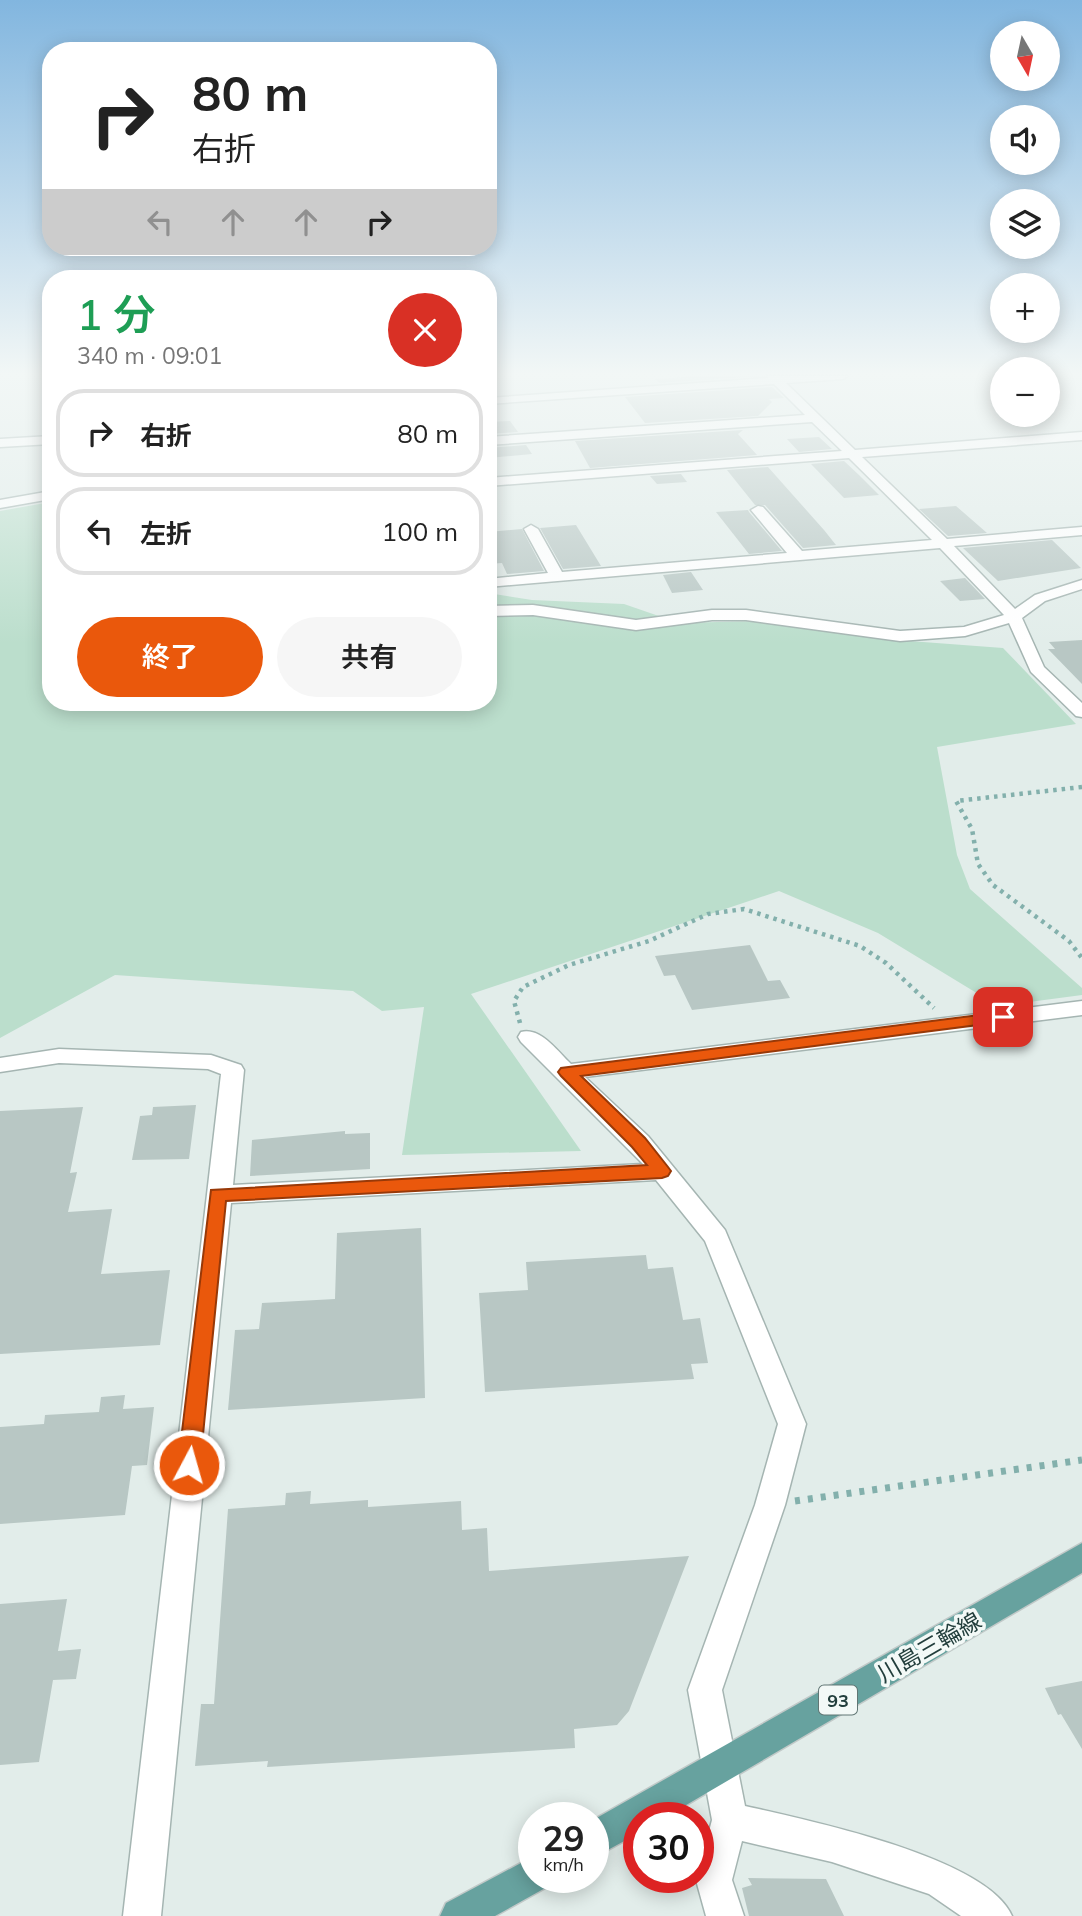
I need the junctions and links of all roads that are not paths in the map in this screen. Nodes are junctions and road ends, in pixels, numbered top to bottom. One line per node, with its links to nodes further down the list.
1 (704, 465): 3 (street)
2 (864, 465): 9 (street)
3 (497, 481)
4 (42, 497): 5 (street)
5 (0, 504)
6 (758, 510): 10 (street)
7 (531, 529): 11 (street)
8 (1082, 531): 9 (street)
9 (944, 544): 10 (street); 15 (street)
10 (798, 556): 11 (street)
11 (557, 576): 12 (street)
12 (497, 582)
13 (1082, 583): 15 (street)
14 (497, 611): 15 (street)
15 (1014, 617): 16 (street)
16 (1082, 712)
17 (1082, 1008): 20 (street)
18 (529, 1037): 20 (street)
19 (0, 1065): 22 (street)
20 (567, 1072): 21 (street)
21 (662, 1171): 22 (street); 24 (street)
22 (218, 1195): 28 (street)
23 (1082, 1558): 24 (main road, 川島三輪線 / 93)
24 (720, 1769): 25 (street); 26 (main road, 川島三輪線 / 93)
25 (730, 1820): 30 (street); 31 (street)
26 (609, 1831)
27 (518, 1883): 29 (main road)
28 (142, 1916)
29 (459, 1916)
30 (725, 1916)
31 (993, 1916)

